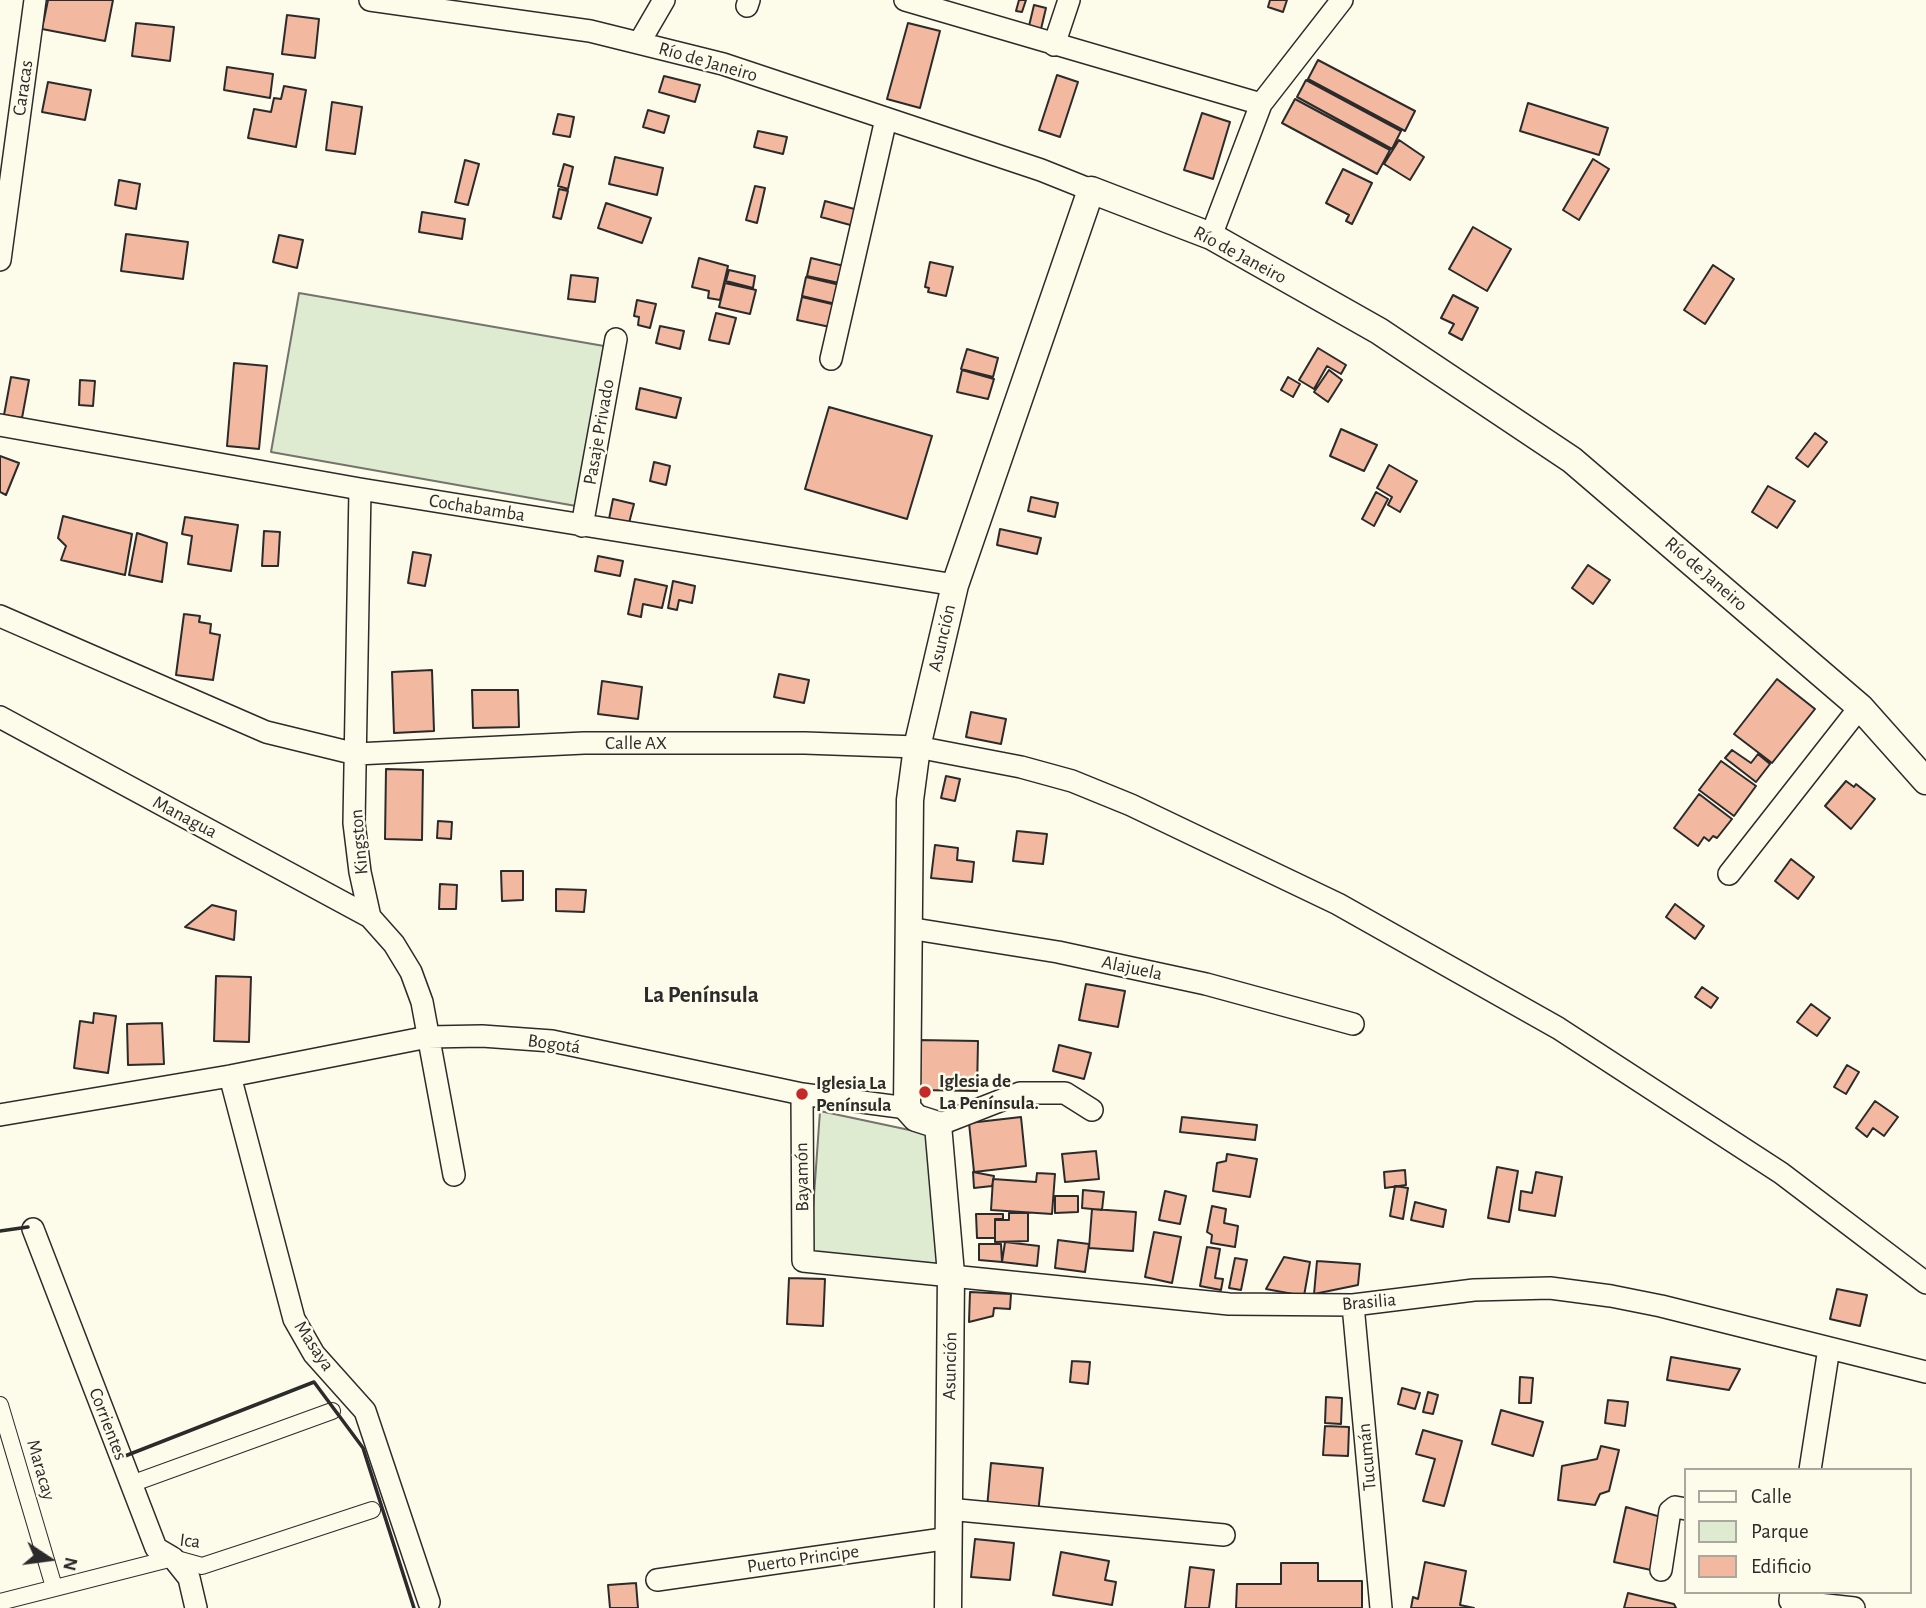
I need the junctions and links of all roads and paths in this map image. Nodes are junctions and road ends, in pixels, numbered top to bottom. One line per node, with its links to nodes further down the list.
1 (35, 0): 14 (street, Caracas)
2 (370, 0): 7 (street, Río de Janeiro)
3 (664, 0): 8 (street)
4 (905, 0): 9 (street)
5 (1069, 0): 9 (street)
6 (1342, 0): 10 (street)
7 (491, 8): 8 (street, Río de Janeiro)
8 (639, 43): 11 (street, Río de Janeiro)
9 (1054, 45): 10 (street)
10 (1261, 103): 13 (street)
11 (886, 119): 12 (street, Río de Janeiro); 16 (street)
12 (1091, 190): 13 (street, Río de Janeiro); 20 (street, Asunción)
13 (1211, 236): 22 (street, Río de Janeiro)
14 (0, 260)
15 (617, 339): 19 (street, Pasaje Privado)
16 (831, 359)
17 (0, 425): 18 (street, Cochabamba)
18 (360, 489): 19 (street, Cochabamba); 25 (street, Kingston)
19 (582, 526): 20 (street, Cochabamba)
20 (955, 584): 24 (street, Asunción)
21 (0, 616): 25 (street, Calle AX)
22 (1860, 707): 26 (street, Río de Janeiro); 27 (street)
23 (0, 717): 28 (street, Managua)
24 (917, 747): 25 (street, Calle AX); 29 (street, Asunción); 42 (street, Calle AX)
25 (356, 754): 28 (street, Kingston)
26 (1926, 780)
27 (1729, 874)
28 (370, 917): 31 (street, Kingston)
29 (908, 928): 30 (street, Alajuela); 34 (street, Asunción)
30 (1353, 1024)
31 (428, 1037): 32 (street, Bogotá); 33 (street, Bogotá); 38 (street, Kingston)
32 (230, 1076): 36 (street, Bogotá); 61 (street, Masaya)
33 (802, 1094): 34 (street, Bogotá); 40 (street, Bayamón)
34 (907, 1108): 37 (street, Bogotá)
35 (1092, 1110): 37 (street)
36 (0, 1115)
37 (938, 1125): 41 (street, Asunción)
38 (454, 1175)
39 (33, 1229): 49 (street, Corrientes)
40 (803, 1261): 41 (street, Brasilia)
41 (951, 1274): 43 (street, Brasilia); 50 (street, Asunción)
42 (1926, 1283)
43 (1353, 1305): 44 (street, Brasilia); 64 (street, Tucumán)
44 (1829, 1348): 45 (street, Brasilia); 48 (street)
45 (1926, 1372)
46 (0, 1405): 58 (street, Maracay)
47 (332, 1411): 49 (street)
48 (1810, 1468)
49 (131, 1484): 55 (street, Corrientes)
50 (948, 1509): 53 (street); 54 (street, Asunción)
51 (1685, 1509): 56 (street)
52 (372, 1510): 55 (street, Ica)
53 (1224, 1535)
54 (950, 1538): 57 (street, Puerto Principe); 63 (street, Asunción)
55 (173, 1558): 58 (street, Ica); 62 (street, Corrientes)
56 (1661, 1570)
57 (657, 1580)
58 (54, 1587): 60 (street, Ica)
59 (1791, 1594): 65 (street)
60 (0, 1602)
61 (429, 1602)
62 (196, 1608)
63 (948, 1608)
64 (1381, 1608)
65 (1854, 1608)

